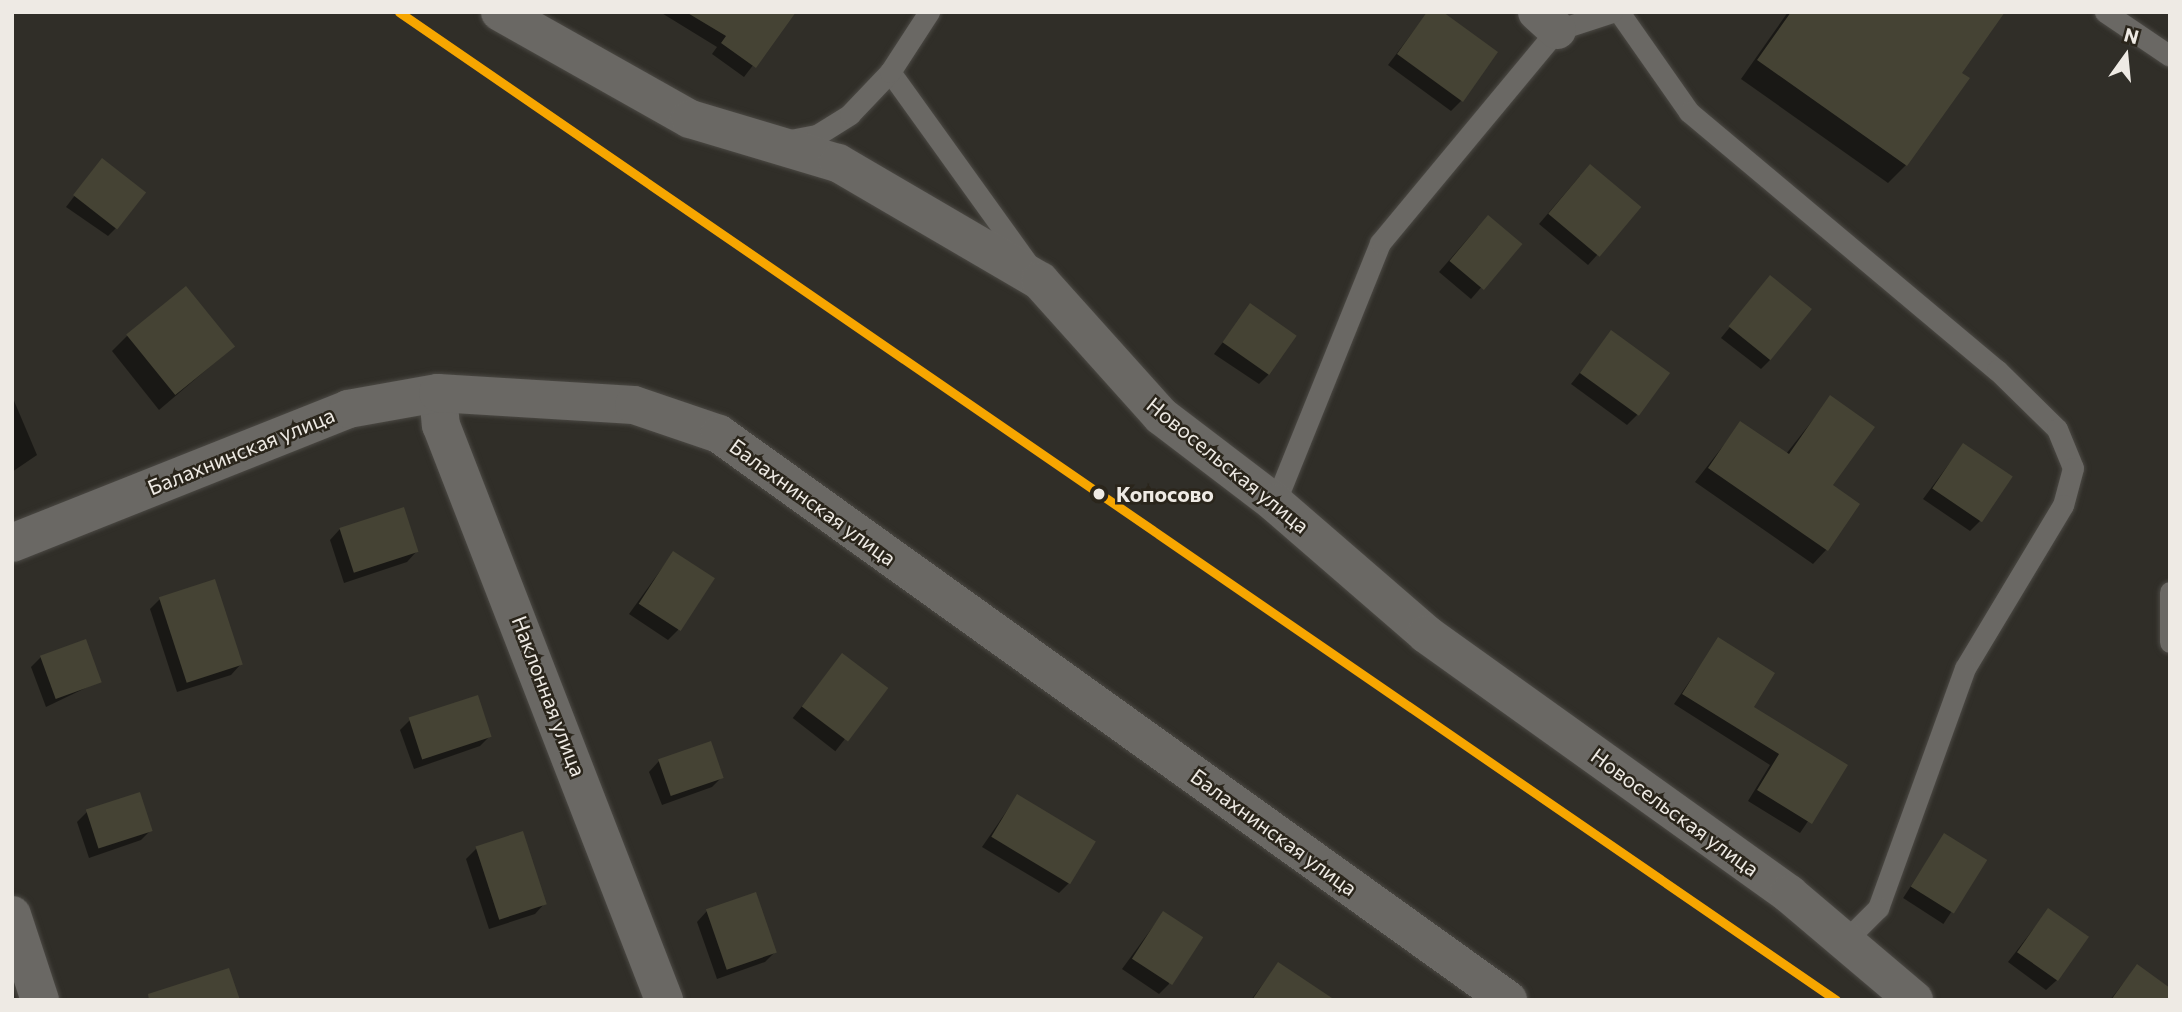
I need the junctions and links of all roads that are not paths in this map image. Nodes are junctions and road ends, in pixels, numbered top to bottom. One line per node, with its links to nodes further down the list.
1 (500, 12): 9 (street, Новосельская улица)
2 (929, 12): 8 (lane)
3 (1612, 12): 6 (lane)
4 (1619, 12): 17 (lane)
5 (2105, 12): 7 (lane)
6 (1547, 21): 12 (lane)
7 (2170, 56)
8 (890, 72): 9 (lane); 10 (lane)
9 (768, 144): 10 (street, Новосельская улица)
10 (1040, 281): 12 (street, Новосельская улица)
11 (438, 393): 13 (street, Балахнинская улица); 18 (street, Балахнинская улица); 20 (street, Наклонная улица)
12 (1275, 503): 17 (street, Новосельская улица)
13 (12, 543)
14 (2170, 592): 15 (lane)
15 (2170, 642)
16 (12, 915): 19 (street)
17 (1845, 941): 21 (street, Новосельская улица)
18 (1497, 997)
19 (40, 1000)
20 (664, 1000)
21 (1914, 1000)

